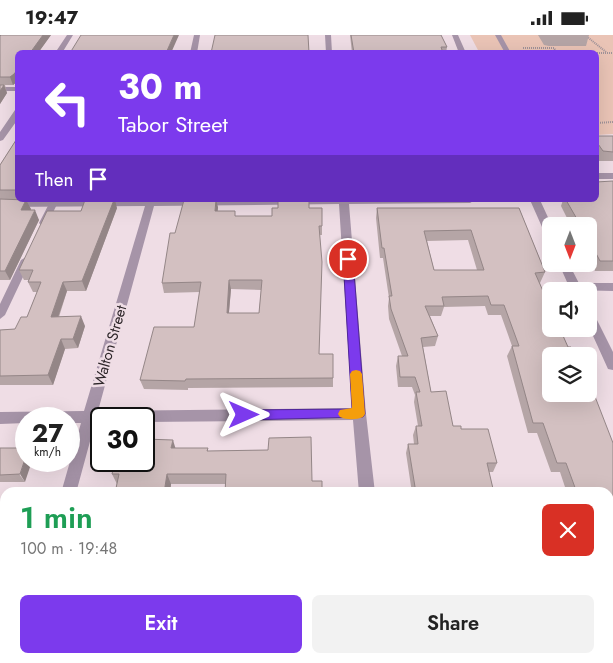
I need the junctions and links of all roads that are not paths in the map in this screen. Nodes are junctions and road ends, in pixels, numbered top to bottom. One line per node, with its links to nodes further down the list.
1 (70, 35): 6 (street)
2 (197, 35): 7 (street)
3 (328, 35): 8 (street)
4 (455, 35): 9 (street)
5 (498, 35): 10 (lane)
6 (60, 50)
7 (193, 50)
8 (329, 50)
9 (462, 50)
10 (506, 50)
11 (0, 89): 12 (street)
12 (15, 89)
13 (15, 116): 14 (street)
14 (0, 138)
15 (599, 176): 16 (street)
16 (613, 176)
17 (54, 202): 21 (street); 23 (lane)
18 (151, 202): 30 (street, Walton Street)
19 (344, 202): 31 (street)
20 (536, 202): 22 (street)
21 (0, 204)
22 (543, 217)
23 (41, 229)
24 (29, 255): 27 (lane)
25 (613, 287): 26 (street)
26 (597, 288)
27 (0, 315)
28 (597, 332): 29 (street)
29 (613, 365)
30 (93, 407)
31 (359, 414): 32 (street); 36 (street)
32 (155, 416)
33 (0, 417): 34 (street)
34 (90, 417): 35 (street, Walton Street)
35 (70, 487)
36 (366, 487)

